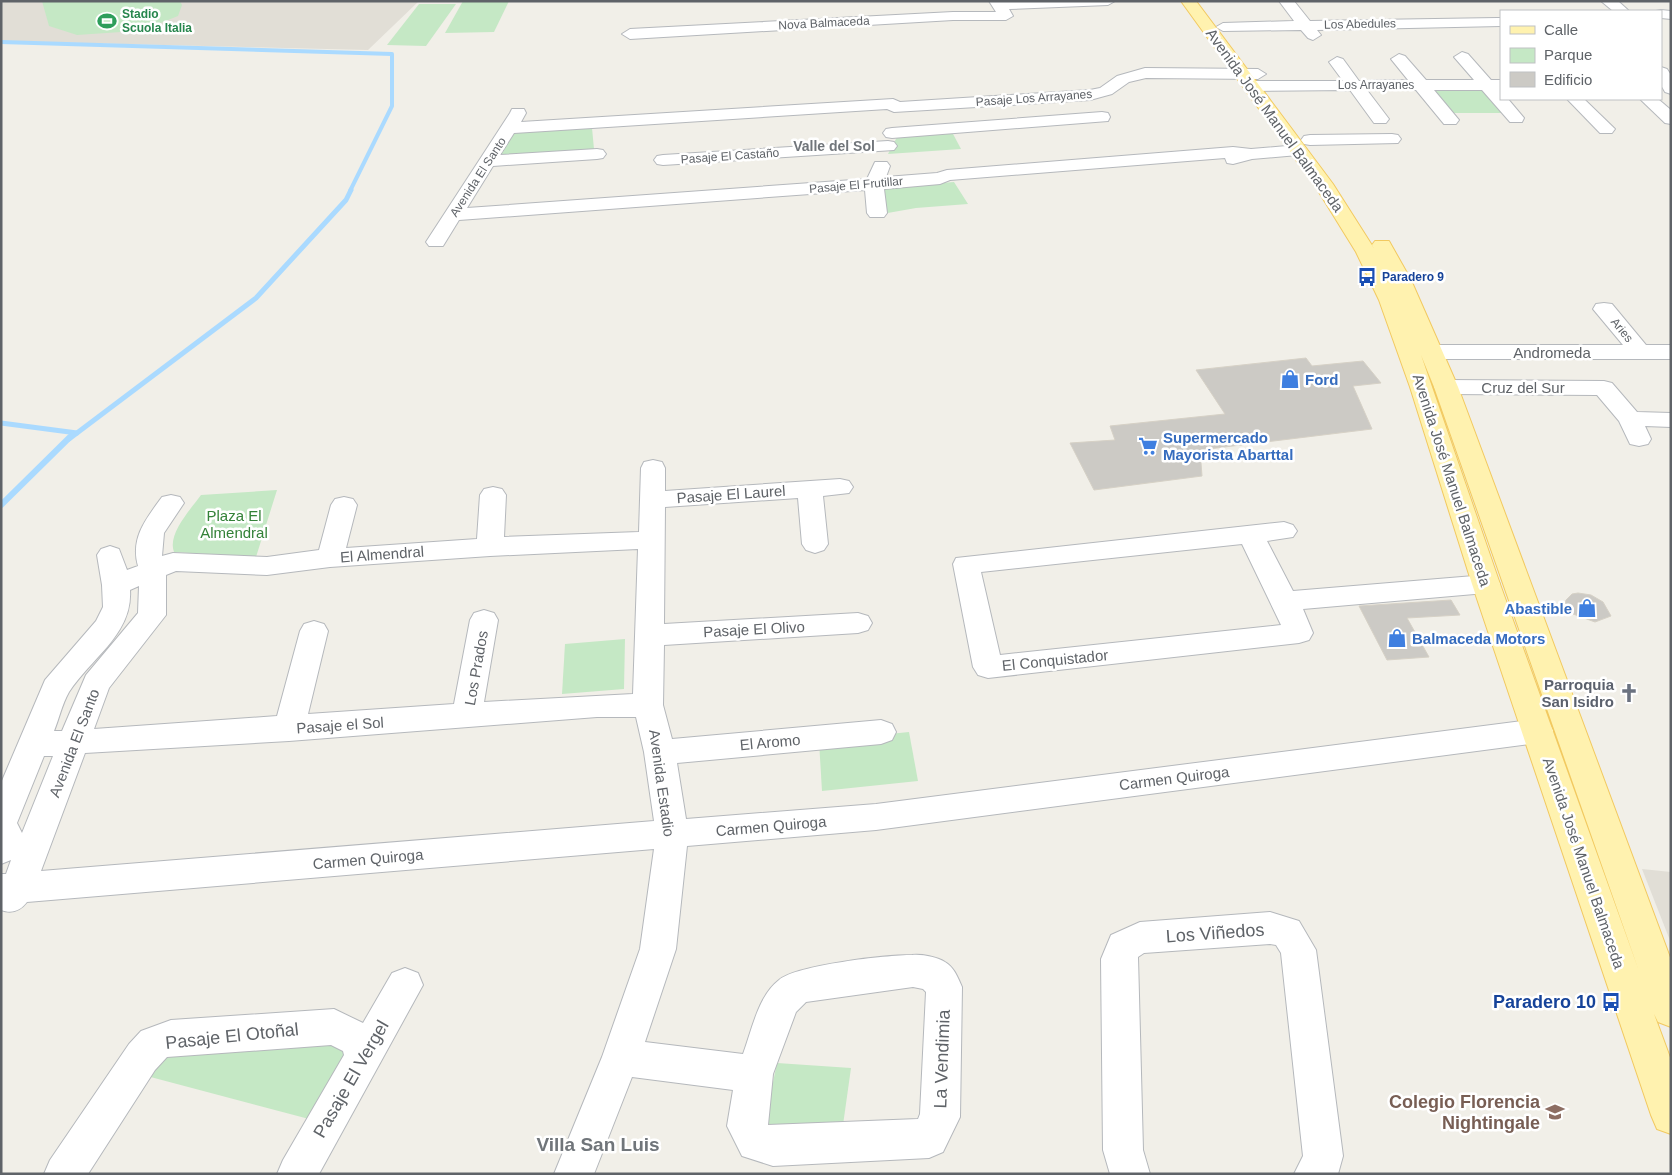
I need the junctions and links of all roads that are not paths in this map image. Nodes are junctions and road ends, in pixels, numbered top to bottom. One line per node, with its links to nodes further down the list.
1 (1108, 1): 6 (street, Nova Balmaceda)
2 (1188, 1): 21 (main road, Avenida José Manuel Balmaceda)
3 (1203, 1): 13 (main road, Avenida José Manuel Balmaceda)
4 (1286, 1): 12 (street)
5 (1608, 1): 8 (street)
6 (998, 3): 14 (street, Nova Balmaceda)
7 (1480, 8): 9 (street)
8 (1621, 10)
9 (1498, 22): 10 (street, Los Abedules)
10 (1427, 23): 11 (street, Los Abedules); 16 (street)
11 (1366, 24): 12 (street, Los Abedules); 15 (street)
12 (1304, 25): 13 (street, Los Abedules); 17 (street)
13 (1223, 27): 21 (main road, Avenida José Manuel Balmaceda)
14 (630, 34)
15 (1378, 37)
16 (1443, 40)
17 (1320, 43)
18 (1462, 57): 23 (street)
19 (1399, 59): 24 (street)
20 (1338, 62): 22 (street)
21 (1255, 80): 22 (street, Los Arrayanes); 28 (street, Pasaje Los Arrayanes); 38 (main road, Avenida José Manuel Balmaceda)
22 (1357, 85): 24 (street, Los Arrayanes); 31 (street)
23 (1493, 85): 24 (street, Los Arrayanes)
24 (1421, 86): 33 (street)
25 (1503, 100): 30 (street)
26 (1577, 100): 35 (street)
27 (1649, 100): 34 (street)
28 (892, 103): 32 (street, Pasaje Los Arrayanes); 36 (street)
29 (1102, 117): 36 (street, Pasaje El Castaño)
30 (1516, 118)
31 (1380, 119)
32 (514, 120): 41 (street, Avenida El Santo)
33 (1450, 120)
34 (1671, 120)
35 (1606, 129)
36 (890, 139): 40 (street, Pasaje El Castaño); 42 (street)
37 (1392, 139): 38 (street, Pasaje El Frutillar)
38 (1304, 145): 42 (street, Pasaje El Frutillar); 47 (main road, Avenida José Manuel Balmaceda); 67 (main road, Avenida José Manuel Balmaceda)
39 (597, 154): 41 (street)
40 (663, 160)
41 (489, 161): 44 (street, Avenida El Santo)
42 (874, 184): 43 (street); 44 (street, Pasaje El Frutillar)
43 (877, 214)
44 (451, 219): 45 (street, Avenida El Santo)
45 (436, 242)
46 (1604, 309): 48 (street, Aries)
47 (1432, 352): 48 (street, Andromeda); 50 (main road, Avenida José Manuel Balmaceda)
48 (1639, 352): 49 (street, Andromeda)
49 (1671, 352)
50 (1446, 387): 51 (street, Cruz del Sur); 87 (main road, Avenida José Manuel Balmaceda)
51 (1671, 420)
52 (653, 468): 56 (street, Avenida Estadio)
53 (840, 487): 54 (street, Pasaje El Laurel)
54 (810, 489): 56 (street, Pasaje El Laurel); 62 (street)
55 (493, 495): 63 (street)
56 (651, 500): 61 (street, Avenida Estadio)
57 (171, 503): 66 (street, Avenida El Santo)
58 (344, 506): 65 (street)
59 (1284, 531): 60 (street, El Conquistador)
60 (1250, 534): 69 (street, El Conquistador); 69 (street, El Conquistador)
61 (653, 540): 63 (street, El Almendral); 73 (street, Avenida Estadio)
62 (815, 544)
63 (490, 547): 65 (street, El Almendral)
64 (110, 555): 68 (street, Avenida El Santo)
65 (330, 558): 66 (street, El Almendral)
66 (154, 570): 68 (street, El Almendral); 79 (street, Avenida El Santo)
67 (1486, 584): 69 (street); 77 (main road, Avenida José Manuel Balmaceda)
68 (116, 585): 80 (street, Avenida El Santo)
69 (1285, 601)
70 (484, 620): 75 (street, Los Prados)
71 (858, 623): 73 (street, Pasaje El Olivo)
72 (314, 631): 76 (street)
73 (650, 635): 74 (street, Avenida Estadio)
74 (648, 705): 75 (street, Pasaje el Sol); 81 (street, Avenida Estadio)
75 (467, 716): 76 (street, Pasaje el Sol)
76 (289, 729): 79 (street, Pasaje el Sol)
77 (1538, 731): 83 (street, Carmen Quiroga); 91 (main road, Avenida José Manuel Balmaceda)
78 (881, 732): 81 (street, El Aromo)
79 (74, 742): 80 (street, Pasaje el Sol); 85 (street, Avenida El Santo)
80 (32, 745): 82 (street, Avenida El Santo)
81 (660, 752): 83 (street, Avenida Estadio)
82 (1, 823): 84 (street, Avenida El Santo)
83 (672, 835): 85 (street, Carmen Quiroga); 89 (street, Avenida Estadio)
84 (1, 850)
85 (7, 894)
86 (405, 985): 88 (street, Pasaje El Vergel)
87 (1671, 1010)
88 (364, 1057): 92 (street, Pasaje El Otoñal); 93 (street, Pasaje El Vergel)
89 (621, 1057): 90 (street); 94 (street, Avenida Estadio)
90 (754, 1074): 90 (street, La Vendimia)
91 (1671, 1115)
92 (64, 1174)
93 (297, 1174)
94 (574, 1174)
95 (1130, 1174): 96 (street, Los Viñedos)
96 (1314, 1174)

